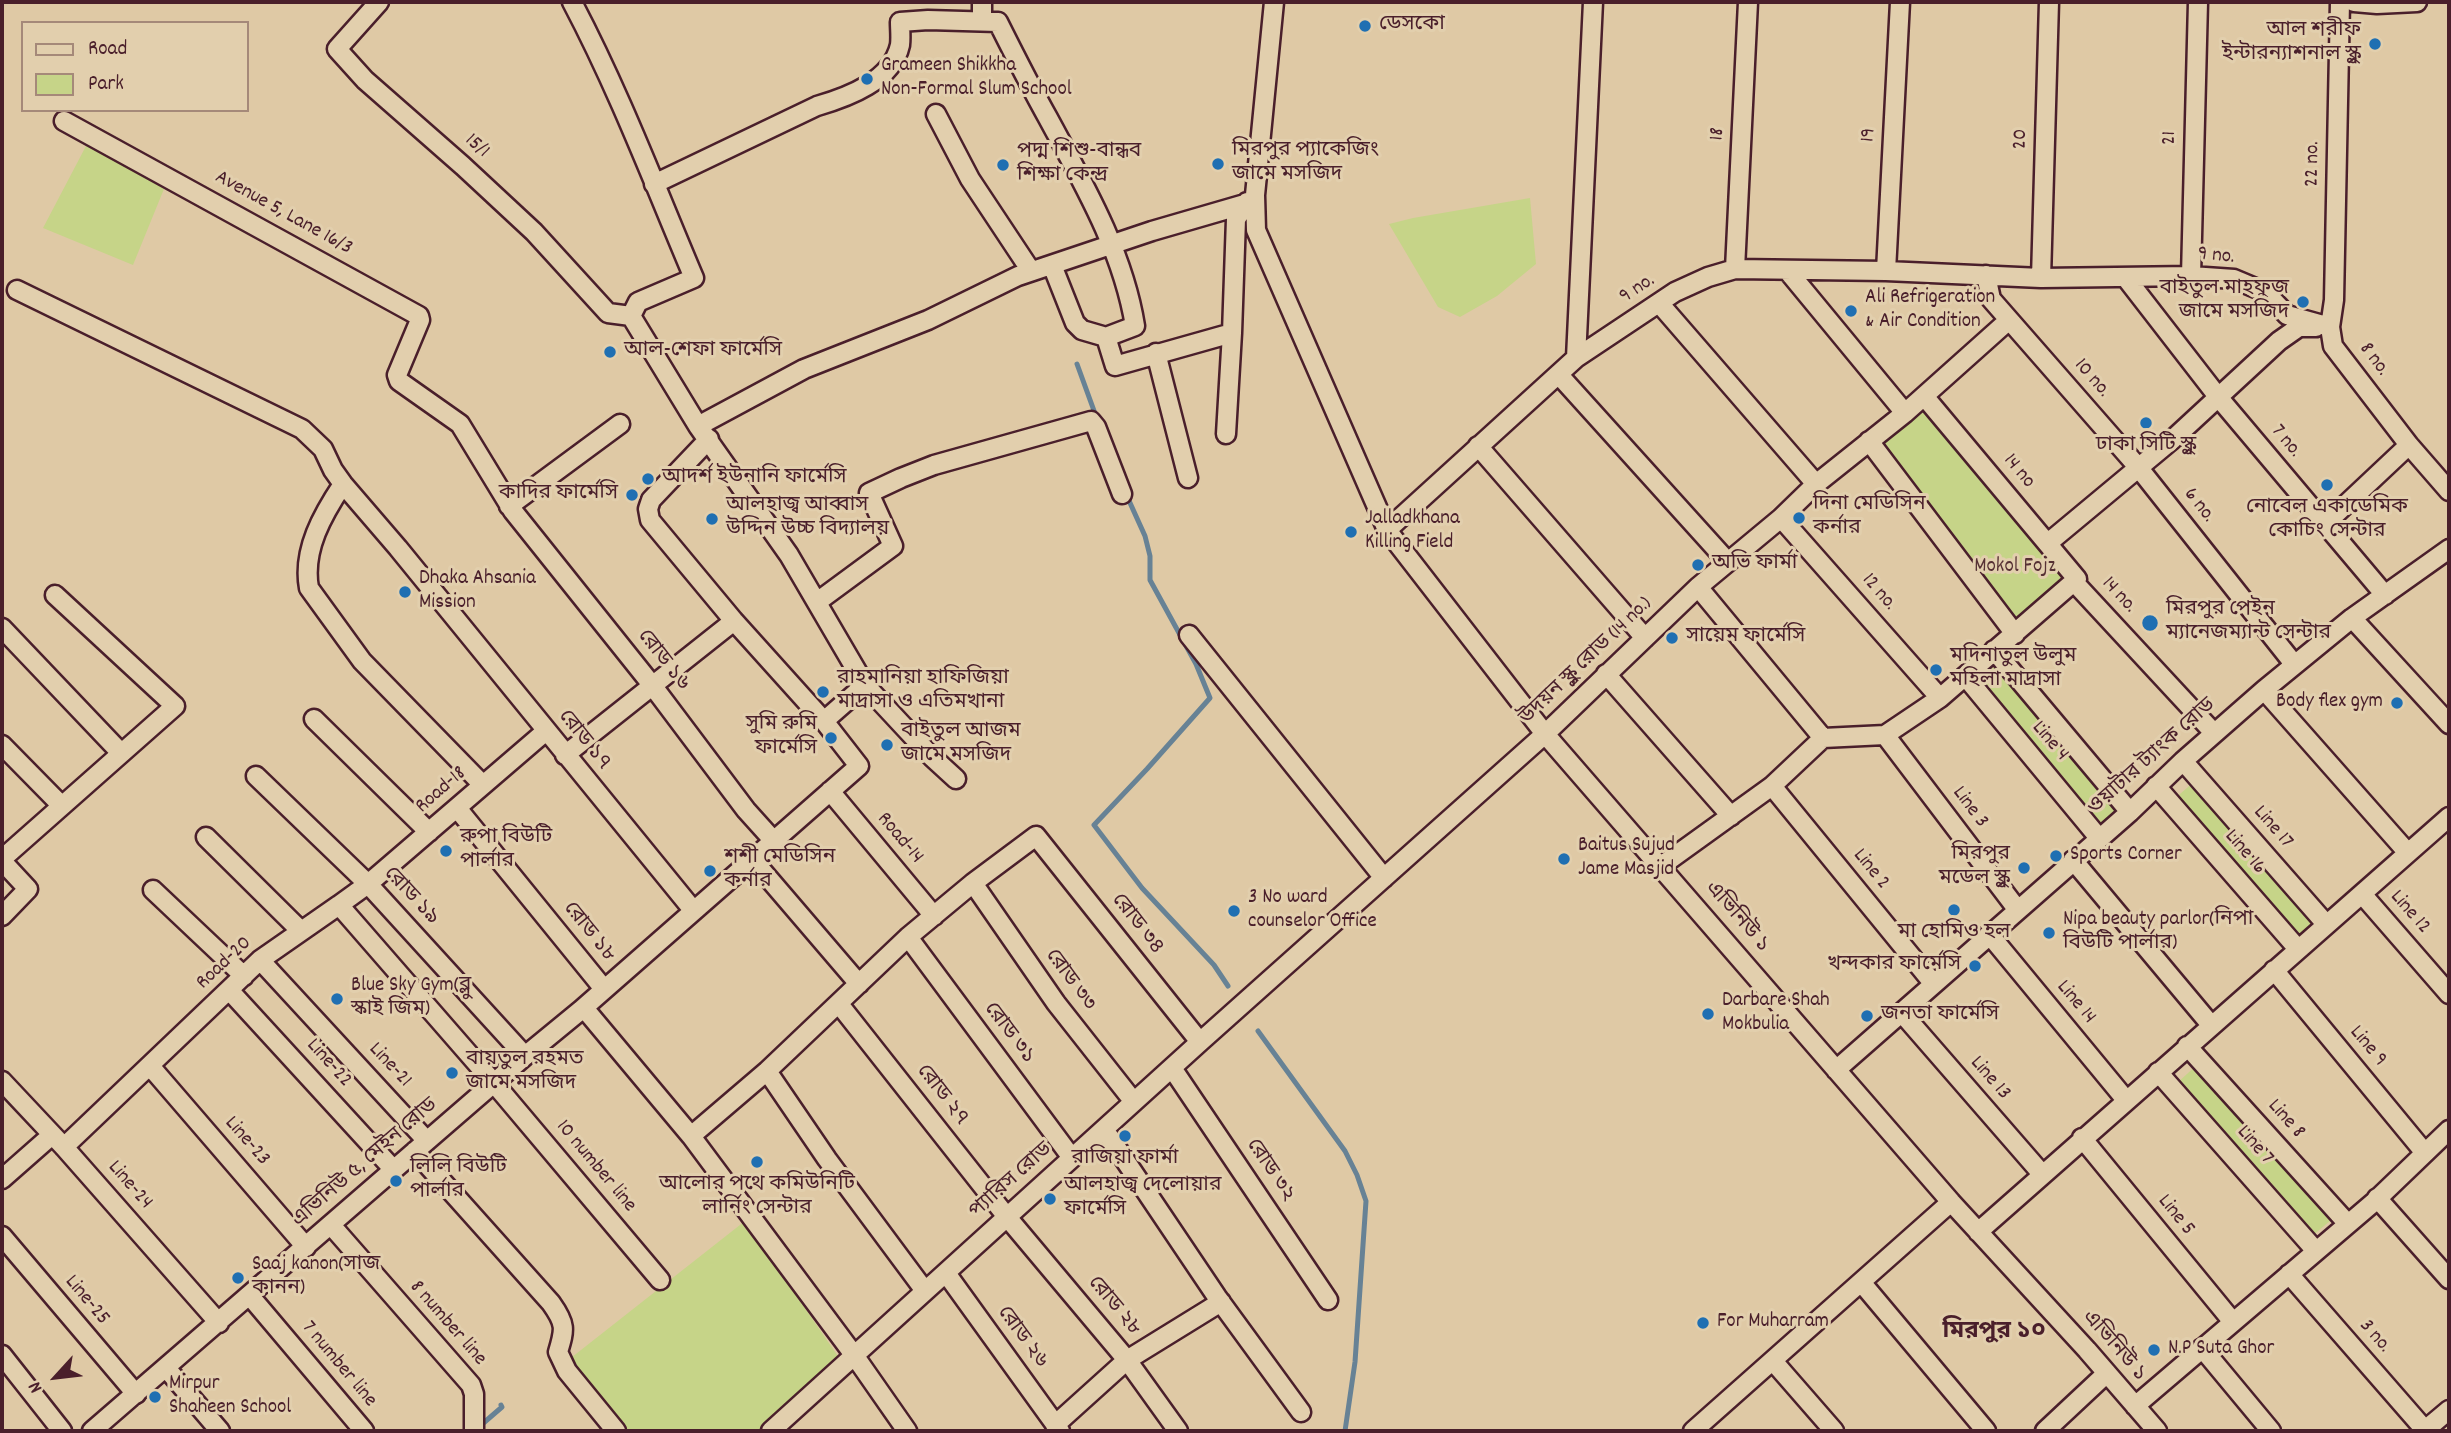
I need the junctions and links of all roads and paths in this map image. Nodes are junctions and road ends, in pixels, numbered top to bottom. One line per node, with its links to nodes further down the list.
1 (379, 2): 31 (street, 15/1)
2 (572, 2): 17 (street)
3 (982, 2): 14 (street)
4 (1274, 2): 18 (street)
5 (1593, 2): 37 (street)
6 (1748, 2): 21 (street, 18)
7 (1900, 2): 24 (street, 19)
8 (2049, 2): 27 (street, 20)
9 (2197, 2): 26 (street, 21)
10 (2340, 2): 33 (street, 22 no.)
11 (2354, 2): 13 (street)
12 (2417, 2): 13 (street)
13 (2377, 3)
14 (982, 21): 17 (street); 19 (street)
15 (936, 114): 23 (street)
16 (64, 121): 39 (street, Avenue 5, Lane 16/3)
17 (654, 184): 31 (street)
18 (1250, 199): 19 (street); 34 (street); 58 (street, এভিনিউ ১)
19 (1112, 245): 20 (street); 35 (street)
20 (1052, 265): 23 (street); 35 (street)
21 (1735, 269): 22 (street, 9 no.); 30 (street, 9 no.)
22 (1787, 270): 24 (street, 9 no.); 42 (street)
23 (1031, 271): 44 (street)
24 (1886, 271): 25 (street, 9 no.)
25 (1986, 275): 27 (street, 9 no.); 32 (street)
26 (2191, 276): 28 (street, 9 no.); 33 (street, 9 no.)
27 (2041, 278): 28 (street, 9 no.)
28 (2126, 278): 41 (street)
29 (17, 290): 51 (street, রোড ১৭)
30 (1659, 303): 37 (street, 9 no.); 52 (street)
31 (631, 316): 44 (street)
32 (2009, 320): 40 (street, উদয়ন স্কুল রোড (14 no.)); 49 (street, 10 no.)
33 (2330, 327): 41 (street); 47 (street, 8 no.)
34 (1232, 333): 36 (street); 45 (street)
35 (1106, 337): 36 (street)
36 (1156, 354): 50 (street)
37 (1576, 358): 38 (street, 9 no.)
38 (1559, 375): 48 (street, 9 no.); 61 (street)
39 (397, 379): 55 (street, রোড ১৬)
40 (1924, 396): 42 (street, উদয়ন স্কুল রোড (14 no.)); 59 (street, 14 no)
41 (2219, 398): 49 (street); 57 (street, 7 no.)
42 (1905, 413): 46 (street, উদয়ন স্কুল রোড (14 no.))
43 (620, 424): 55 (street)
44 (704, 433): 66 (street); 68 (street)
45 (1226, 434)
46 (1869, 441): 52 (street, উদয়ন স্কুল রোড (14 no.)); 70 (street)
47 (2409, 445): 53 (street, 8 no.); 57 (street)
48 (1478, 446): 58 (street, 9 no.); 72 (street)
49 (2138, 467): 59 (street); 74 (street, 6 no.)
50 (1188, 478)
51 (343, 484): 84 (street, রোড ১৭); 95 (street)
52 (1816, 484): 56 (street, উদয়ন স্কুল রোড (14 no.))
53 (2449, 491)
54 (1122, 494): 66 (street)
55 (511, 508): 77 (street, রোড ১৬)
56 (1781, 519): 61 (street, উদয়ন স্কুল রোড (14 no.)); 80 (street, 12 no.)
57 (2324, 525): 65 (street, 7 no.)
58 (1387, 530): 86 (street, এভিনিউ ১)
59 (2048, 542): 62 (street, 14 no)
60 (2449, 549): 65 (street, ওয়াটার ট্যাংক রোড)
61 (1727, 561): 63 (street, উদয়ন স্কুল রোড (14 no.))
62 (2075, 580): 70 (street); 85 (street, 14 no.)
63 (1698, 587): 72 (street, উদয়ন স্কুল রোড (14 no.)); 88 (street)
64 (55, 595): 90 (street)
65 (2385, 595): 67 (street, ওয়াটার ট্যাংক রোড)
66 (817, 601): 78 (street)
67 (2352, 618): 74 (street, ওয়াটার ট্যাংক রোড); 83 (street)
68 (734, 621): 77 (street); 82 (street)
69 (2, 628): 90 (street)
70 (2015, 634): 73 (street)
71 (1189, 635): 113 (street)
72 (1645, 638): 75 (street, উদয়ন স্কুল রোড (14 no.))
73 (1994, 650): 76 (street); 101 (street)
74 (2294, 664): 79 (street, ওয়াটার ট্যাংক রোড)
75 (1606, 674): 86 (street, উদয়ন স্কুল রোড (14 no.)); 102 (street)
76 (1965, 676): 80 (street); 106 (street, Line 4)
77 (652, 685): 91 (street); 107 (street, রোড ১৬)
78 (865, 685): 82 (street); 94 (street)
79 (2264, 690): 85 (street, ওয়াটার ট্যাংক রোড); 108 (street)
80 (1940, 698): 87 (street)
81 (314, 719): 104 (street)
82 (824, 721): 98 (street, এভিনিউ ৫, মেইন রোড)
83 (2449, 724)
84 (546, 731): 91 (street, রোড ১৭); 95 (street, Road-18)
85 (2214, 733): 92 (street, ওয়াটার ট্যাংক রোড)
86 (1545, 734): 112 (street, এভিনিউ ১); 113 (street, উদয়ন স্কুল রোড (14 no.))
87 (1885, 734): 88 (street); 119 (street, Line 3)
88 (1823, 738): 96 (street)
89 (2, 745): 99 (street)
90 (121, 752): 99 (street)
91 (565, 755): 120 (street, রোড ১৭)
92 (2183, 761): 97 (street, ওয়াটার ট্যাংক রোড); 123 (street, Line 17)
93 (256, 776): 115 (street, রোড ১৯)
94 (957, 779)
95 (483, 786): 100 (street, Road-18)
96 (1772, 786): 102 (street); 131 (street, Line 2)
97 (2156, 786): 101 (street, ওয়াটার ট্যাংক রোড); 127 (street, Line 16)
98 (830, 791): 107 (street, এভিনিউ ৫, মেইন রোড); 122 (street, Road-14)
99 (61, 805): 110 (street)
100 (457, 808): 104 (street, Road-18); 133 (street, রোড ১৮)
101 (2130, 812): 106 (street, ওয়াটার ট্যাংক রোড)
102 (1731, 816): 112 (street)
103 (2449, 817): 108 (street)
104 (429, 832): 115 (street, Road-18)
105 (206, 837): 124 (street)
106 (2099, 838): 111 (street, ওয়াটার ট্যাংক রোড)
107 (773, 840): 109 (street, এভিনিউ ৫, মেইন রোড)
108 (2408, 853): 117 (street)
109 (752, 859): 120 (street, এভিনিউ ৫, মেইন রোড); 132 (street)
110 (2, 860): 121 (street)
111 (2073, 860): 119 (street, ওয়াটার ট্যাংক রোড); 139 (street)
112 (1661, 866): 145 (street, এভিনিউ ১)
113 (1384, 878): 140 (street, উদয়ন স্কুল রোড (14 no.))
114 (973, 883): 122 (street); 140 (street, রোড ৩৪); 151 (street, রোড ৩৩)
115 (368, 884): 118 (street, Road-18); 142 (street, রোড ১৯)
116 (153, 890): 130 (street)
117 (2362, 894): 123 (street); 135 (street, Line 12)
118 (339, 905): 124 (street, Road-20); 149 (street, 10 number line)
119 (2017, 909): 125 (street, ওয়াটার ট্যাংক রোড)
120 (693, 910): 133 (street, এভিনিউ ৫, মেইন রোড)
121 (2, 916)
122 (934, 916): 126 (street)
123 (2326, 925): 127 (street)
124 (301, 931): 128 (street, Road-20)
125 (1989, 934): 131 (street, ওয়াটার ট্যাংক রোড); 150 (street, Line 14)
126 (908, 937): 132 (street); 159 (street, রোড ৩১)
127 (2298, 949): 129 (street)
128 (260, 960): 130 (street, Road-20); 157 (street, Line-21)
129 (2274, 971): 139 (street); 158 (street, Line 9)
130 (244, 976): 134 (street, Road-20)
131 (1933, 983): 138 (street, ওয়াটার ট্যাংক রোড)
132 (859, 984): 136 (street)
133 (604, 989): 137 (street, এভিনিউ ৫, মেইন রোড)
134 (229, 990): 143 (street, Road-20); 160 (street, Line-22)
135 (2449, 994)
136 (839, 1003): 146 (street); 165 (street, রোড ২৭)
137 (584, 1008): 142 (street, এভিনিউ ৫, মেইন রোড); 154 (street)
138 (1902, 1013): 145 (street, ওয়াটার ট্যাংক রোড); 161 (street, Line 13)
139 (2211, 1025): 141 (street)
140 (1200, 1042): 144 (street, প্যারিস রোড)
141 (2188, 1046): 147 (street); 166 (street, Line 8)
142 (525, 1056): 149 (street, এভিনিউ ৫, মেইন রোড)
143 (150, 1066): 156 (street, Road-20); 170 (street, Line-23)
144 (1172, 1068): 151 (street, প্যারিস রোড); 179 (street, রোড ৩২)
145 (1836, 1070): 164 (street, এভিনিউ ১)
146 (767, 1071): 154 (street); 177 (street)
147 (2158, 1072): 150 (street); 171 (street, Line 7)
148 (2, 1081): 156 (street, Line-24)
149 (494, 1083): 157 (street, এভিনিউ ৫, মেইন রোড); 175 (street, 10 number line)
150 (2126, 1100): 155 (street)
151 (1134, 1102): 152 (street, প্যারিস রোড)
152 (1104, 1129): 159 (street, প্যারিস রোড); 180 (street)
153 (2449, 1130): 158 (street)
154 (691, 1136): 185 (street)
155 (2082, 1138): 161 (street); 181 (street, Line 5)
156 (58, 1141): 162 (street); 182 (street, Line-24)
157 (421, 1146): 160 (street, এভিনিউ ৫, মেইন রোড); 201 (street, Line-21)
158 (2425, 1153): 163 (street)
159 (1072, 1158): 165 (street, প্যারিস রোড)
160 (394, 1170): 167 (street, এভিনিউ ৫, মেইন রোড)
161 (2042, 1174): 168 (street)
162 (2, 1179)
163 (2377, 1199): 166 (street); 174 (street)
164 (1951, 1202): 168 (street, এভিনিউ ১); 176 (street)
165 (1007, 1217): 172 (street, প্যারিস রোড); 186 (street, রোড ২৮)
166 (2348, 1224): 171 (street)
167 (331, 1226): 170 (street, এভিনিউ ৫, মেইন রোড); 200 (street, 8 number line)
168 (1978, 1232): 189 (street, এভিনিউ ১)
169 (2, 1236): 190 (street, Line-25)
170 (306, 1247): 178 (street, এভিনিউ ৫, মেইন রোড)
171 (2316, 1251): 173 (street)
172 (946, 1272): 177 (street, প্যারিস রোড); 195 (street, রোড ২৬)
173 (2289, 1274): 181 (street); 211 (street, 3 no.)
174 (2449, 1279)
175 (660, 1280)
176 (1861, 1282): 187 (street); 207 (street)
177 (925, 1291): 185 (street, প্যারিস রোড)
178 (250, 1296): 182 (street, এভিনিউ ৫, মেইন রোড); 199 (street, 7 number line)
179 (1328, 1300)
180 (1221, 1302): 186 (street); 193 (street)
181 (2233, 1322): 183 (street)
182 (219, 1323): 188 (street, এভিনিউ ৫, মেইন রোড)
183 (2203, 1348): 191 (street); 210 (street)
184 (2, 1355): 196 (street)
185 (854, 1355): 202 (street, প্যারিস রোড); 203 (street)
186 (1127, 1360): 195 (street); 204 (street, রোড ২৮)
187 (1773, 1361): 205 (street); 206 (street)
188 (167, 1369): 190 (street, এভিনিউ ৫, মেইন রোড); 198 (street)
189 (2107, 1373): 191 (street, এভিনিউ ১); 208 (street)
190 (136, 1394): 194 (street, এভিনিউ ৫, মেইন রোড)
191 (2135, 1406): 209 (street, এভিনিউ ১)
192 (2449, 1410): 211 (street)
193 (1301, 1412)
194 (115, 1424): 197 (street, এভিনিউ ৫, মেইন রোড)
195 (1057, 1428)
196 (62, 1431)
197 (92, 1431)
198 (220, 1431)
199 (363, 1431)
200 (474, 1431)
201 (616, 1431)
202 (771, 1431)
203 (907, 1431)
204 (1178, 1431)
205 (1693, 1431)
206 (1834, 1431)
207 (1986, 1431)
208 (2045, 1431)
209 (2157, 1431)
210 (2271, 1431)
211 (2425, 1431)

